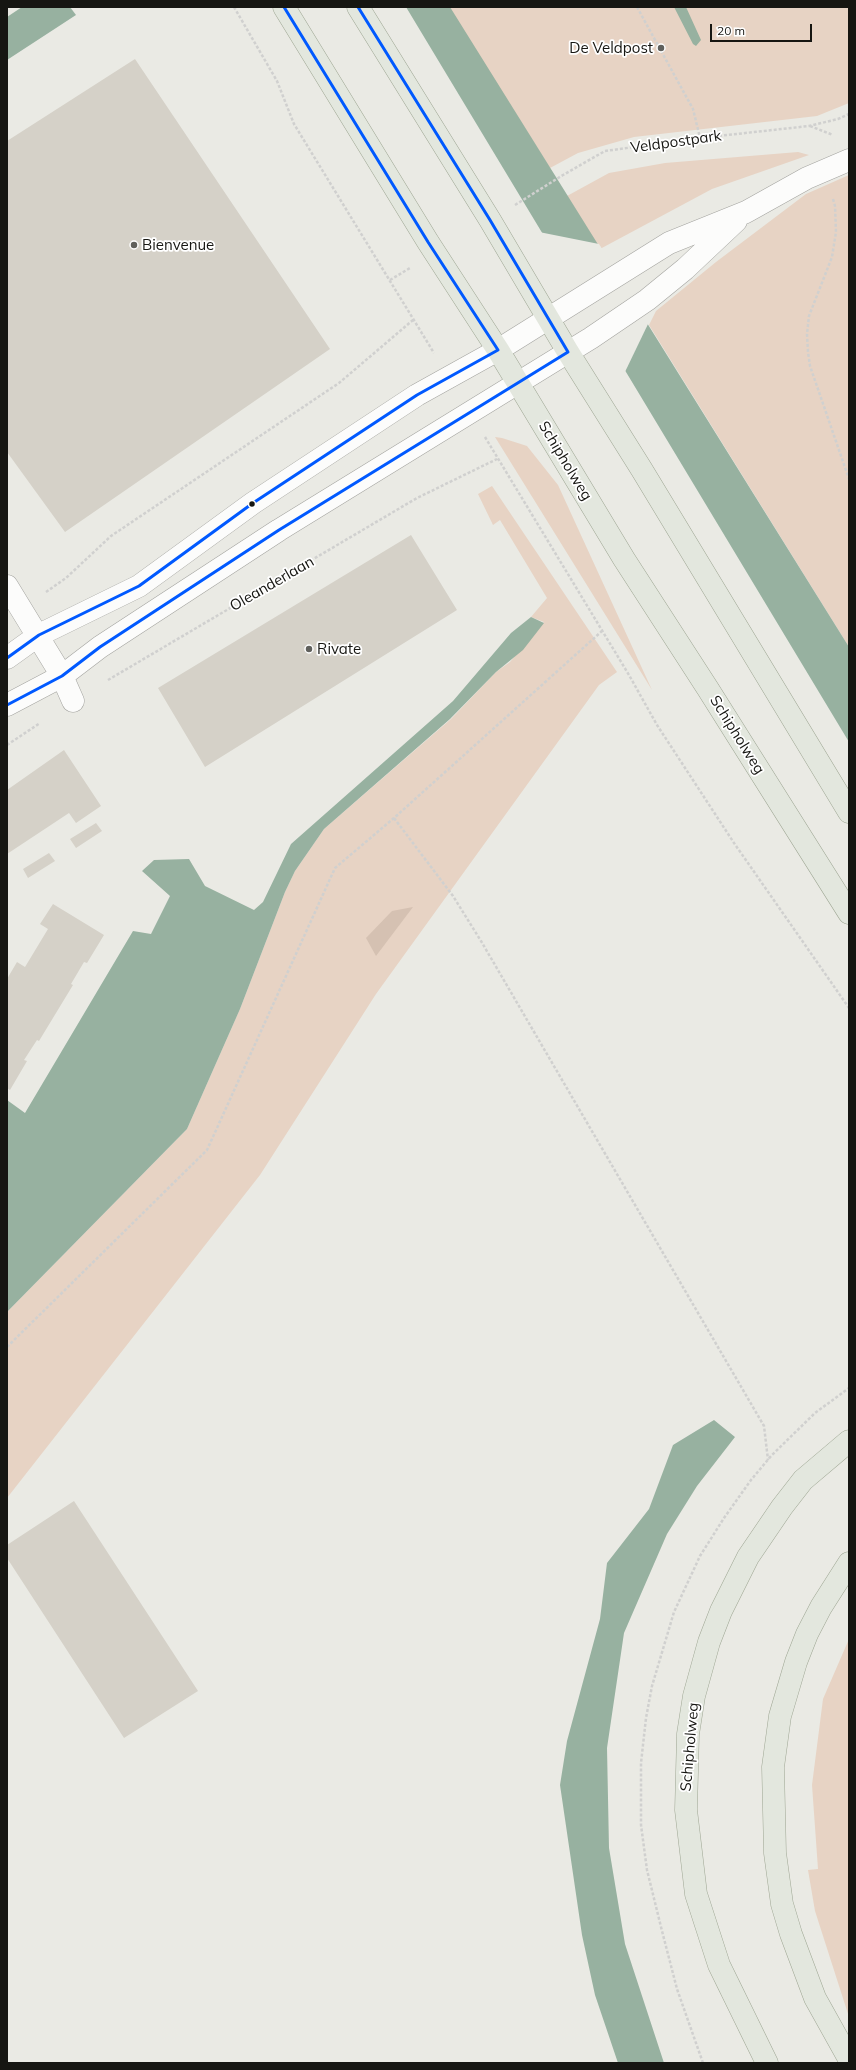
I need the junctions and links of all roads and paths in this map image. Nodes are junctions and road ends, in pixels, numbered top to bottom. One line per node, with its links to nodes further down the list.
1 (284, 7): 14 (main road, Schipholweg)
2 (358, 7): 12 (main road)
3 (637, 7): 7 (path)
4 (849, 114): 5 (path, Veldpostpark)
5 (809, 126): 6 (path); 7 (path, Veldpostpark)
6 (836, 136)
7 (700, 138): 10 (path, Veldpostpark)
8 (849, 160): 11 (street)
9 (831, 192): 18 (path)
10 (515, 205)
11 (746, 212): 12 (street); 15 (street)
12 (549, 318): 14 (street); 15 (main road)
13 (413, 320): 20 (path)
14 (498, 350): 16 (main road, Schipholweg); 22 (street)
15 (568, 352): 16 (street); 28 (main road)
16 (518, 384): 24 (street); 30 (main road, Schipholweg)
17 (497, 459): 25 (path, Oleanderlaan)
18 (849, 479)
19 (7, 586): 20 (street)
20 (22, 608): 22 (street)
21 (602, 631): 29 (path)
22 (38, 635): 23 (street); 24 (street)
23 (7, 658)
24 (62, 676): 25 (street); 26 (street)
25 (73, 701)
26 (7, 705)
27 (699, 790): 31 (path)
28 (849, 812)
29 (394, 818): 32 (path); 34 (path)
30 (849, 913)
31 (849, 1008)
32 (7, 1347)
33 (849, 1441): 37 (main road, Schipholweg)
34 (768, 1460)
35 (849, 1563): 36 (main road)
36 (849, 2059)
37 (767, 2063)

